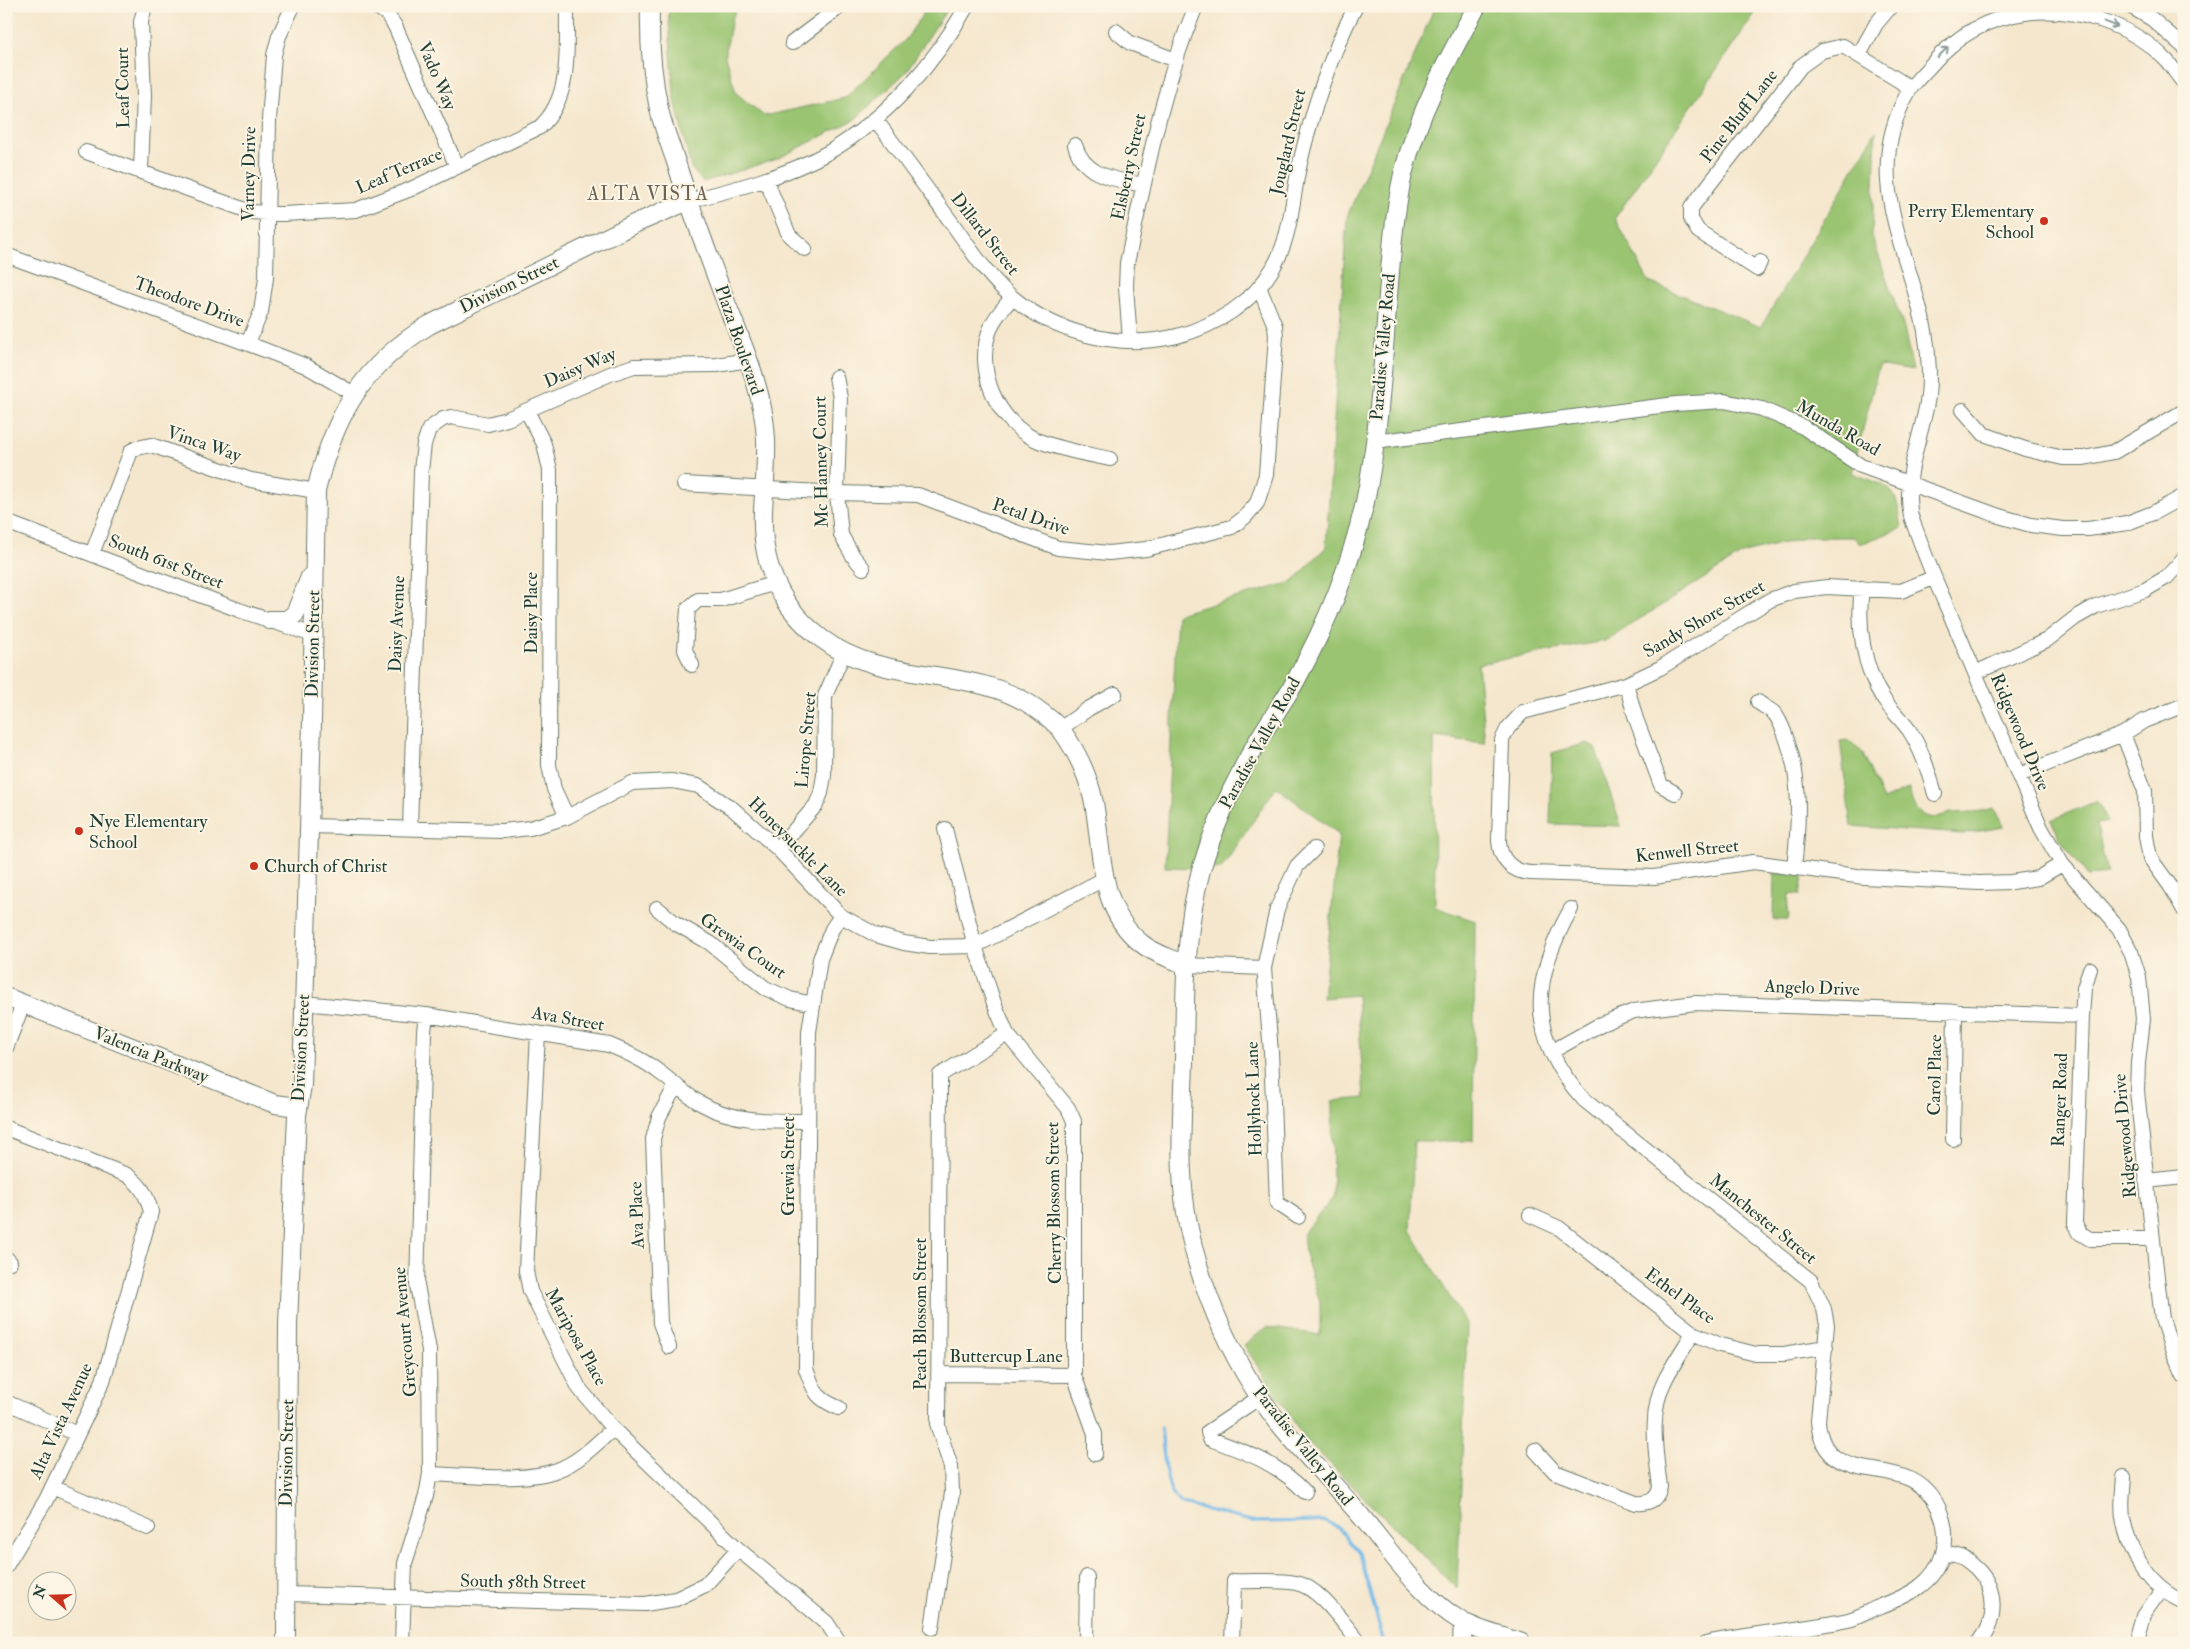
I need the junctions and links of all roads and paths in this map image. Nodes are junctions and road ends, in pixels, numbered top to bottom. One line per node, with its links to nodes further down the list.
1 (145, 6): 25 (street, Leaf Court)
2 (293, 6): 29 (street, Varney Drive)
3 (375, 6): 24 (street, Vado Way)
4 (568, 6): 24 (street, Leaf Terrace)
5 (650, 6): 28 (main road, Plaza Boulevard)
6 (841, 6): 15 (street)
7 (967, 6): 21 (street, Division Street)
8 (1196, 6): 18 (street, Elsberry Street)
9 (1356, 6): 33 (street, Jouglard Street)
10 (1477, 6): 44 (main road, Paradise Valley Road)
11 (1891, 6): 17 (street)
12 (2130, 6): 16 (street)
13 (2009, 11): 19 (street, Ridgewood Drive, one-way to 19); 20 (street, Ridgewood Drive, one-way to 13)
14 (1116, 31): 18 (street)
15 (792, 43)
16 (2184, 46)
17 (1859, 55): 20 (street, Pine Bluff Lane); 32 (street, Pine Bluff Lane)
18 (1176, 60): 27 (street, Elsberry Street)
19 (2184, 83)
20 (1911, 88): 46 (street, Ridgewood Drive)
21 (875, 119): 26 (street, Division Street); 34 (street, Dillard Street)
22 (1074, 145): 27 (street)
23 (86, 152): 25 (street, Leaf Terrace)
24 (457, 167): 29 (street, Leaf Terrace)
25 (141, 170): 29 (street, Leaf Terrace)
26 (766, 180): 28 (street, Division Street); 30 (street)
27 (1143, 185): 35 (street, Elsberry Street)
28 (688, 201): 37 (main road, Plaza Boulevard); 39 (main road, Division Street)
29 (268, 214): 36 (street, Varney Drive)
30 (805, 249)
31 (6, 255): 36 (street, Theodore Drive)
32 (1760, 262)
33 (1260, 287): 35 (street, Dillard Street); 50 (street, Petal Drive)
34 (1012, 297): 35 (street, Dillard Street); 45 (street)
35 (1130, 340)
36 (248, 343): 39 (street, Theodore Drive)
37 (748, 360): 41 (street, Daisy Way); 48 (main road, Plaza Boulevard)
38 (836, 377): 50 (street, Mc Hanney Court)
39 (354, 394): 49 (main road, Division Street)
40 (1963, 410): 42 (street)
41 (528, 411): 43 (street, Daisy Way); 75 (street, Daisy Place)
42 (2184, 412)
43 (433, 425): 77 (street, Daisy Avenue)
44 (1374, 442): 46 (street, Munda Road); 89 (main road, Paradise Valley Road)
45 (1110, 459)
46 (1909, 483): 51 (street, Munda Road); 57 (street, Ridgewood Drive)
47 (684, 484): 48 (street, Petal Drive)
48 (764, 489): 50 (street, Petal Drive); 58 (main road, Plaza Boulevard)
49 (316, 491): 53 (street, Vinca Way); 55 (main road, Division Street)
50 (837, 494): 56 (street, Mc Hanney Court)
51 (2184, 496)
52 (6, 522): 53 (street, South 61st Street)
53 (92, 554): 60 (street, South 61st Street)
54 (2184, 558): 64 (street)
55 (314, 565): 60 (main road); 61 (main road, Division Street)
56 (863, 568)
57 (1933, 578): 59 (street, Sandy Shore Street); 64 (street, Ridgewood Drive)
58 (774, 583): 62 (main road, Plaza Boulevard); 63 (street)
59 (1862, 588): 65 (street, Sandy Shore Street); 74 (street)
60 (269, 620): 61 (street, South 61st Street)
61 (313, 635): 76 (main road, Division Street)
62 (844, 652): 70 (main road, Plaza Boulevard); 80 (street, Lirope Street)
63 (692, 666)
64 (1975, 673): 72 (street, Ridgewood Drive)
65 (1626, 684): 67 (street, Sandy Shore Street); 73 (street)
66 (1115, 694): 70 (street)
67 (1583, 697): 82 (street, Kenwell Street)
68 (1758, 702): 82 (street)
69 (2184, 705): 71 (street)
70 (1060, 729): 83 (main road, Plaza Boulevard)
71 (2123, 734): 72 (street); 86 (street)
72 (2019, 776): 81 (street, Ridgewood Drive)
73 (1675, 793)
74 (1935, 794)
75 (567, 817): 77 (street, Honeysuckle Lane); 80 (street, Honeysuckle Lane)
76 (309, 826): 77 (street, Honeysuckle Lane); 93 (main road, Division Street)
77 (410, 828)
78 (945, 829): 88 (street, Cherry Blossom Street)
79 (1314, 849): 90 (street, Hollyhock Lane)
80 (778, 850): 87 (street, Honeysuckle Lane)
81 (2062, 864): 82 (street, Kenwell Street); 109 (street, Ridgewood Drive)
82 (1794, 868)
83 (1104, 878): 88 (street, Honeysuckle Lane); 89 (main road, Plaza Boulevard)
84 (657, 908): 95 (street, Grewia Court)
85 (1571, 909): 102 (street, Manchester Street)
86 (2184, 910)
87 (841, 916): 88 (street, Honeysuckle Lane); 95 (street, Grewia Street)
88 (975, 946): 100 (street, Cherry Blossom Street)
89 (1185, 964): 90 (street); 119 (main road, Paradise Valley Road)
90 (1264, 968): 111 (street, Hollyhock Lane)
91 (2090, 969): 98 (street, Ranger Road)
92 (6, 997): 94 (main road, Valencia Parkway)
93 (304, 1003): 97 (street, Ava Street); 104 (main road, Division Street)
94 (23, 1004): 101 (street); 104 (main road, Valencia Parkway)
95 (813, 1004): 105 (street, Grewia Street)
96 (1956, 1011): 98 (street, Angelo Drive); 102 (street, Angelo Drive); 107 (street, Carol Place)
97 (426, 1015): 99 (street, Ava Street); 126 (street, Greycourt Avenue)
98 (2082, 1016): 112 (street, Ranger Road)
99 (538, 1033): 103 (street, Ava Street); 122 (street, Mariposa Place)
100 (1008, 1034): 116 (street, Peach Blossom Street); 117 (street, Cherry Blossom Street)
101 (6, 1048)
102 (1551, 1052): 115 (street, Manchester Street)
103 (676, 1086): 105 (street, Ava Street); 114 (street, Ava Place)
104 (298, 1107): 136 (main road, Division Street)
105 (807, 1121): 121 (street, Grewia Street)
106 (6, 1128): 123 (street, Alta Vista Avenue)
107 (1953, 1139)
108 (2184, 1177): 109 (street)
109 (2146, 1181): 112 (street, Ridgewood Drive)
110 (1530, 1215): 113 (street, Ethel Place)
111 (1298, 1217)
112 (2152, 1239): 118 (street, Ridgewood Drive)
113 (1693, 1333): 115 (street, Ethel Place); 124 (street)
114 (669, 1347)
115 (1826, 1347): 132 (street, Manchester Street)
116 (938, 1374): 117 (street, Buttercup Lane); 140 (street, Peach Blossom Street)
117 (1074, 1375): 125 (street, Cherry Blossom Street)
118 (2184, 1376)
119 (1260, 1397): 129 (street); 139 (main road, Paradise Valley Road)
120 (6, 1402): 123 (street)
121 (839, 1408)
122 (613, 1429): 126 (street); 131 (street, Mariposa Place)
123 (78, 1434): 128 (street, Alta Vista Avenue)
124 (1535, 1450)
125 (1095, 1454)
126 (430, 1474): 137 (street, Greycourt Avenue)
127 (2124, 1477): 135 (street)
128 (52, 1487): 130 (street); 133 (street, Alta Vista Avenue)
129 (1305, 1492)
130 (148, 1528)
131 (738, 1549): 137 (street, South 58th Street); 143 (street, Mariposa Place)
132 (1942, 1554): 149 (street, Manchester Street); 150 (street)
133 (6, 1566)
134 (1087, 1577): 144 (street)
135 (2162, 1590): 138 (street); 151 (street)
136 (287, 1594): 137 (street, South 58th Street); 141 (main road, Division Street)
137 (404, 1598): 142 (street, Greycourt Avenue)
138 (2184, 1602)
139 (1463, 1622): 147 (main road); 148 (main road)
140 (932, 1628)
141 (286, 1643)
142 (402, 1643)
143 (840, 1643)
144 (1086, 1643)
145 (1232, 1643): 146 (street)
146 (1360, 1643)
147 (1462, 1643)
148 (1522, 1643)
149 (1706, 1643)
150 (1979, 1643)
151 (2136, 1643)

